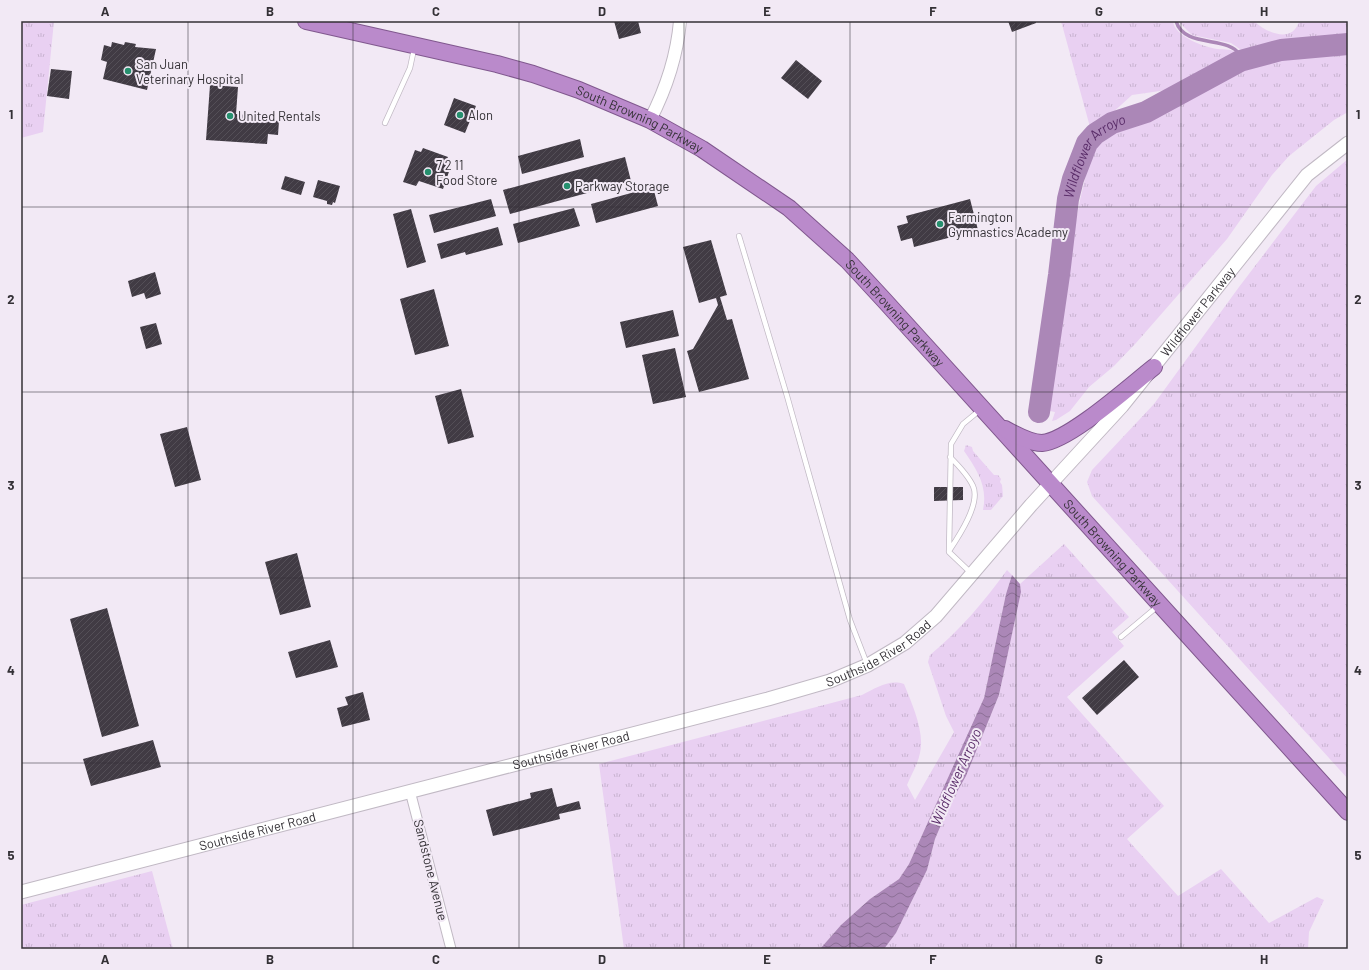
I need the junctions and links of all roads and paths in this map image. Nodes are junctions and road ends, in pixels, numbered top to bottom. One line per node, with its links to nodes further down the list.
1 (306, 21): 3 (highway, South Browning Parkway)
2 (680, 21): 4 (street)
3 (414, 46): 4 (highway, South Browning Parkway); 5 (lane)
4 (650, 120): 9 (highway, South Browning Parkway)
5 (385, 123)
6 (1348, 143): 8 (main road, Wildflower Parkway)
7 (739, 236): 17 (lane)
8 (1154, 367): 10 (highway); 12 (main road, Wildflower Parkway)
9 (982, 408): 10 (highway, South Browning Parkway); 11 (lane)
10 (995, 422): 12 (highway, South Browning Parkway)
11 (950, 456): 13 (lane); 13 (lane)
12 (1050, 484): 14 (main road, Southside River Road); 15 (highway, South Browning Parkway)
13 (949, 552): 14 (lane)
14 (973, 574): 17 (main road, Southside River Road)
15 (1159, 604): 16 (lane); 19 (highway, South Browning Parkway)
16 (1120, 637)
17 (868, 665): 18 (main road, Southside River Road)
18 (410, 791): 20 (main road, Southside River Road); 21 (street, Sandstone Avenue)
19 (1348, 812)
20 (21, 892)
21 (451, 949)

